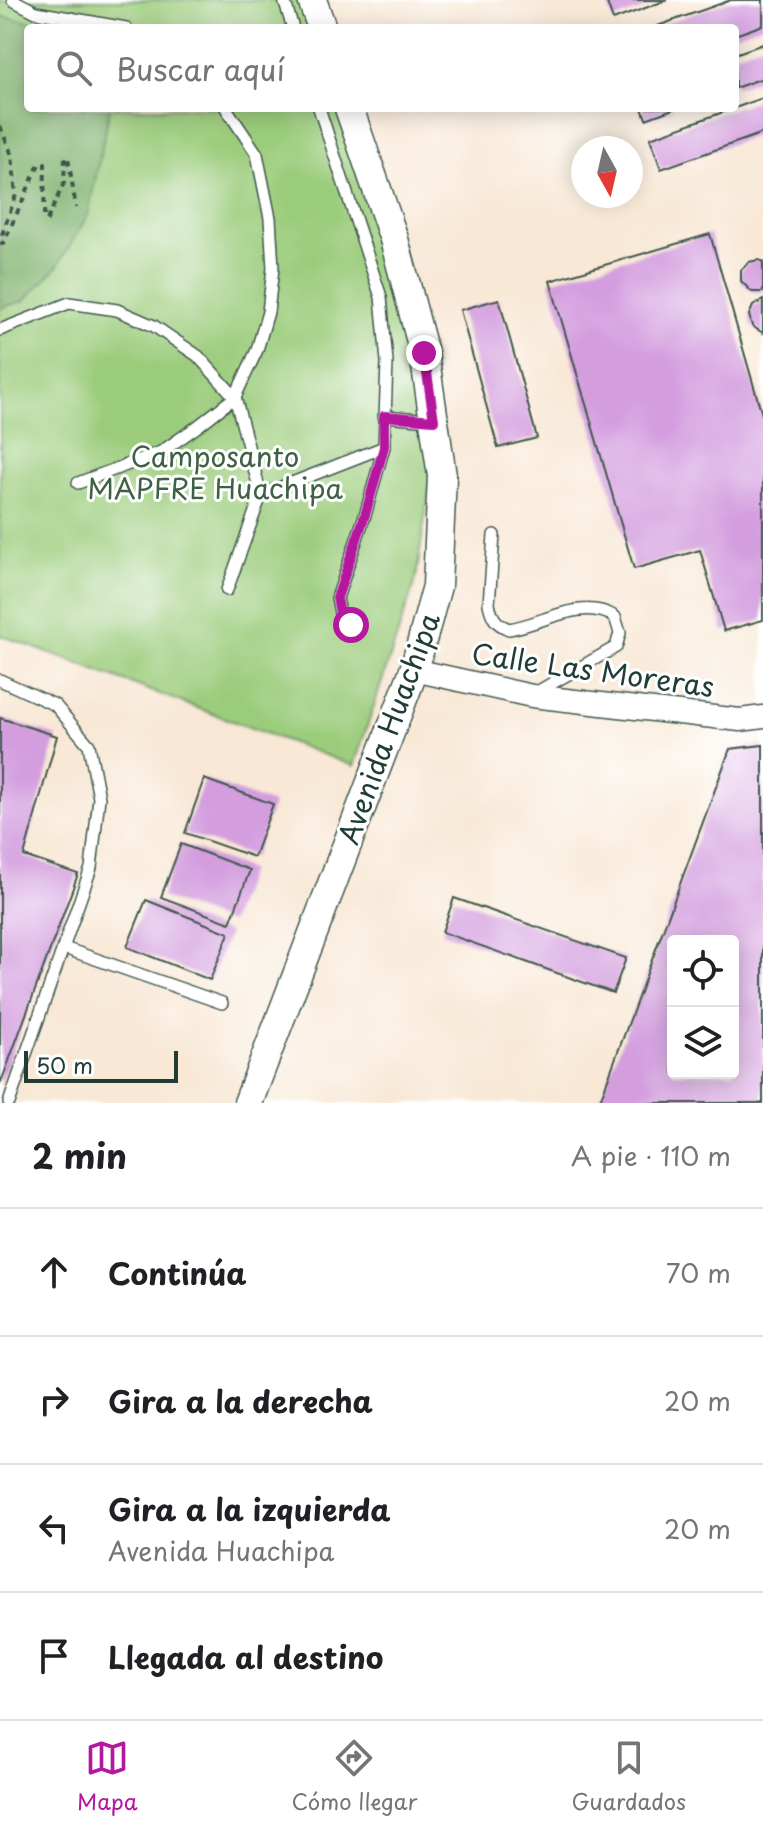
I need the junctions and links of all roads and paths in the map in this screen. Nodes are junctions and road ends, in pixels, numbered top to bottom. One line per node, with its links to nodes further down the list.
1 (13, 0): 4 (lane)
2 (284, 0): 5 (lane)
3 (312, 0): 6 (street)
4 (104, 24)
5 (292, 24)
6 (321, 24)
7 (229, 112): 14 (lane)
8 (320, 112): 15 (lane)
9 (350, 112): 16 (street, Avenida Huachipa)
10 (0, 126): 12 (path)
11 (76, 208): 12 (path)
12 (0, 241)
13 (0, 330): 14 (lane)
14 (235, 397): 18 (lane); 19 (lane)
15 (384, 416): 16 (lane); 17 (lane)
16 (434, 420): 23 (street, Avenida Huachipa)
17 (384, 447): 19 (lane); 22 (lane)
18 (78, 483)
19 (261, 495): 21 (lane)
20 (494, 535): 25 (lane)
21 (227, 590)
22 (351, 625)
23 (414, 670): 25 (street, Calle Las Moreras); 30 (street, Avenida Huachipa)
24 (0, 680): 27 (lane)
25 (532, 696): 26 (street, Calle Las Moreras)
26 (763, 717)
27 (64, 948): 28 (lane); 29 (lane)
28 (222, 1003)
29 (9, 1103)
30 (248, 1103)

